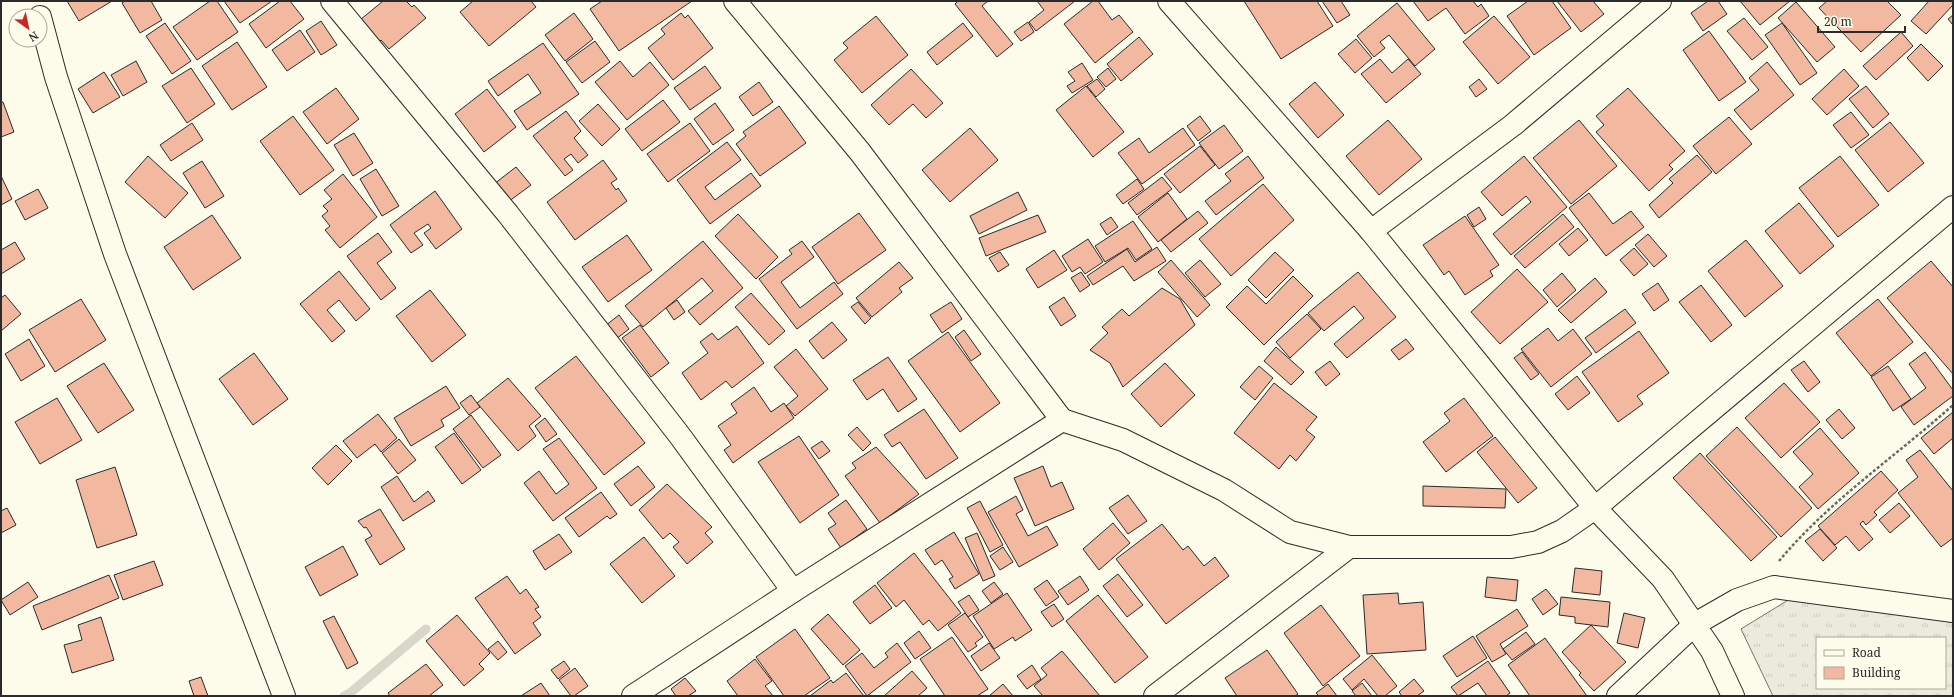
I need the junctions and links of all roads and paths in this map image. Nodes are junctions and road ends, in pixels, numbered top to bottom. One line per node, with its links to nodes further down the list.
1 (332, 1): 13 (street)
2 (735, 1): 9 (street)
3 (1169, 1): 7 (street)
4 (1660, 1): 7 (street)
5 (48, 46): 16 (street)
6 (1953, 207): 10 (street)
7 (1371, 231): 10 (street)
8 (1953, 405): 12 (path)
9 (1062, 420): 11 (street); 13 (street)
10 (1595, 508): 11 (street); 15 (street)
11 (1348, 547): 18 (street)
12 (1774, 587): 14 (street); 15 (street)
13 (793, 591): 17 (street)
14 (1953, 611)
15 (1695, 624): 19 (street); 20 (street)
16 (284, 696)
17 (632, 696)
18 (1155, 696)
19 (1618, 696)
20 (1733, 696)

